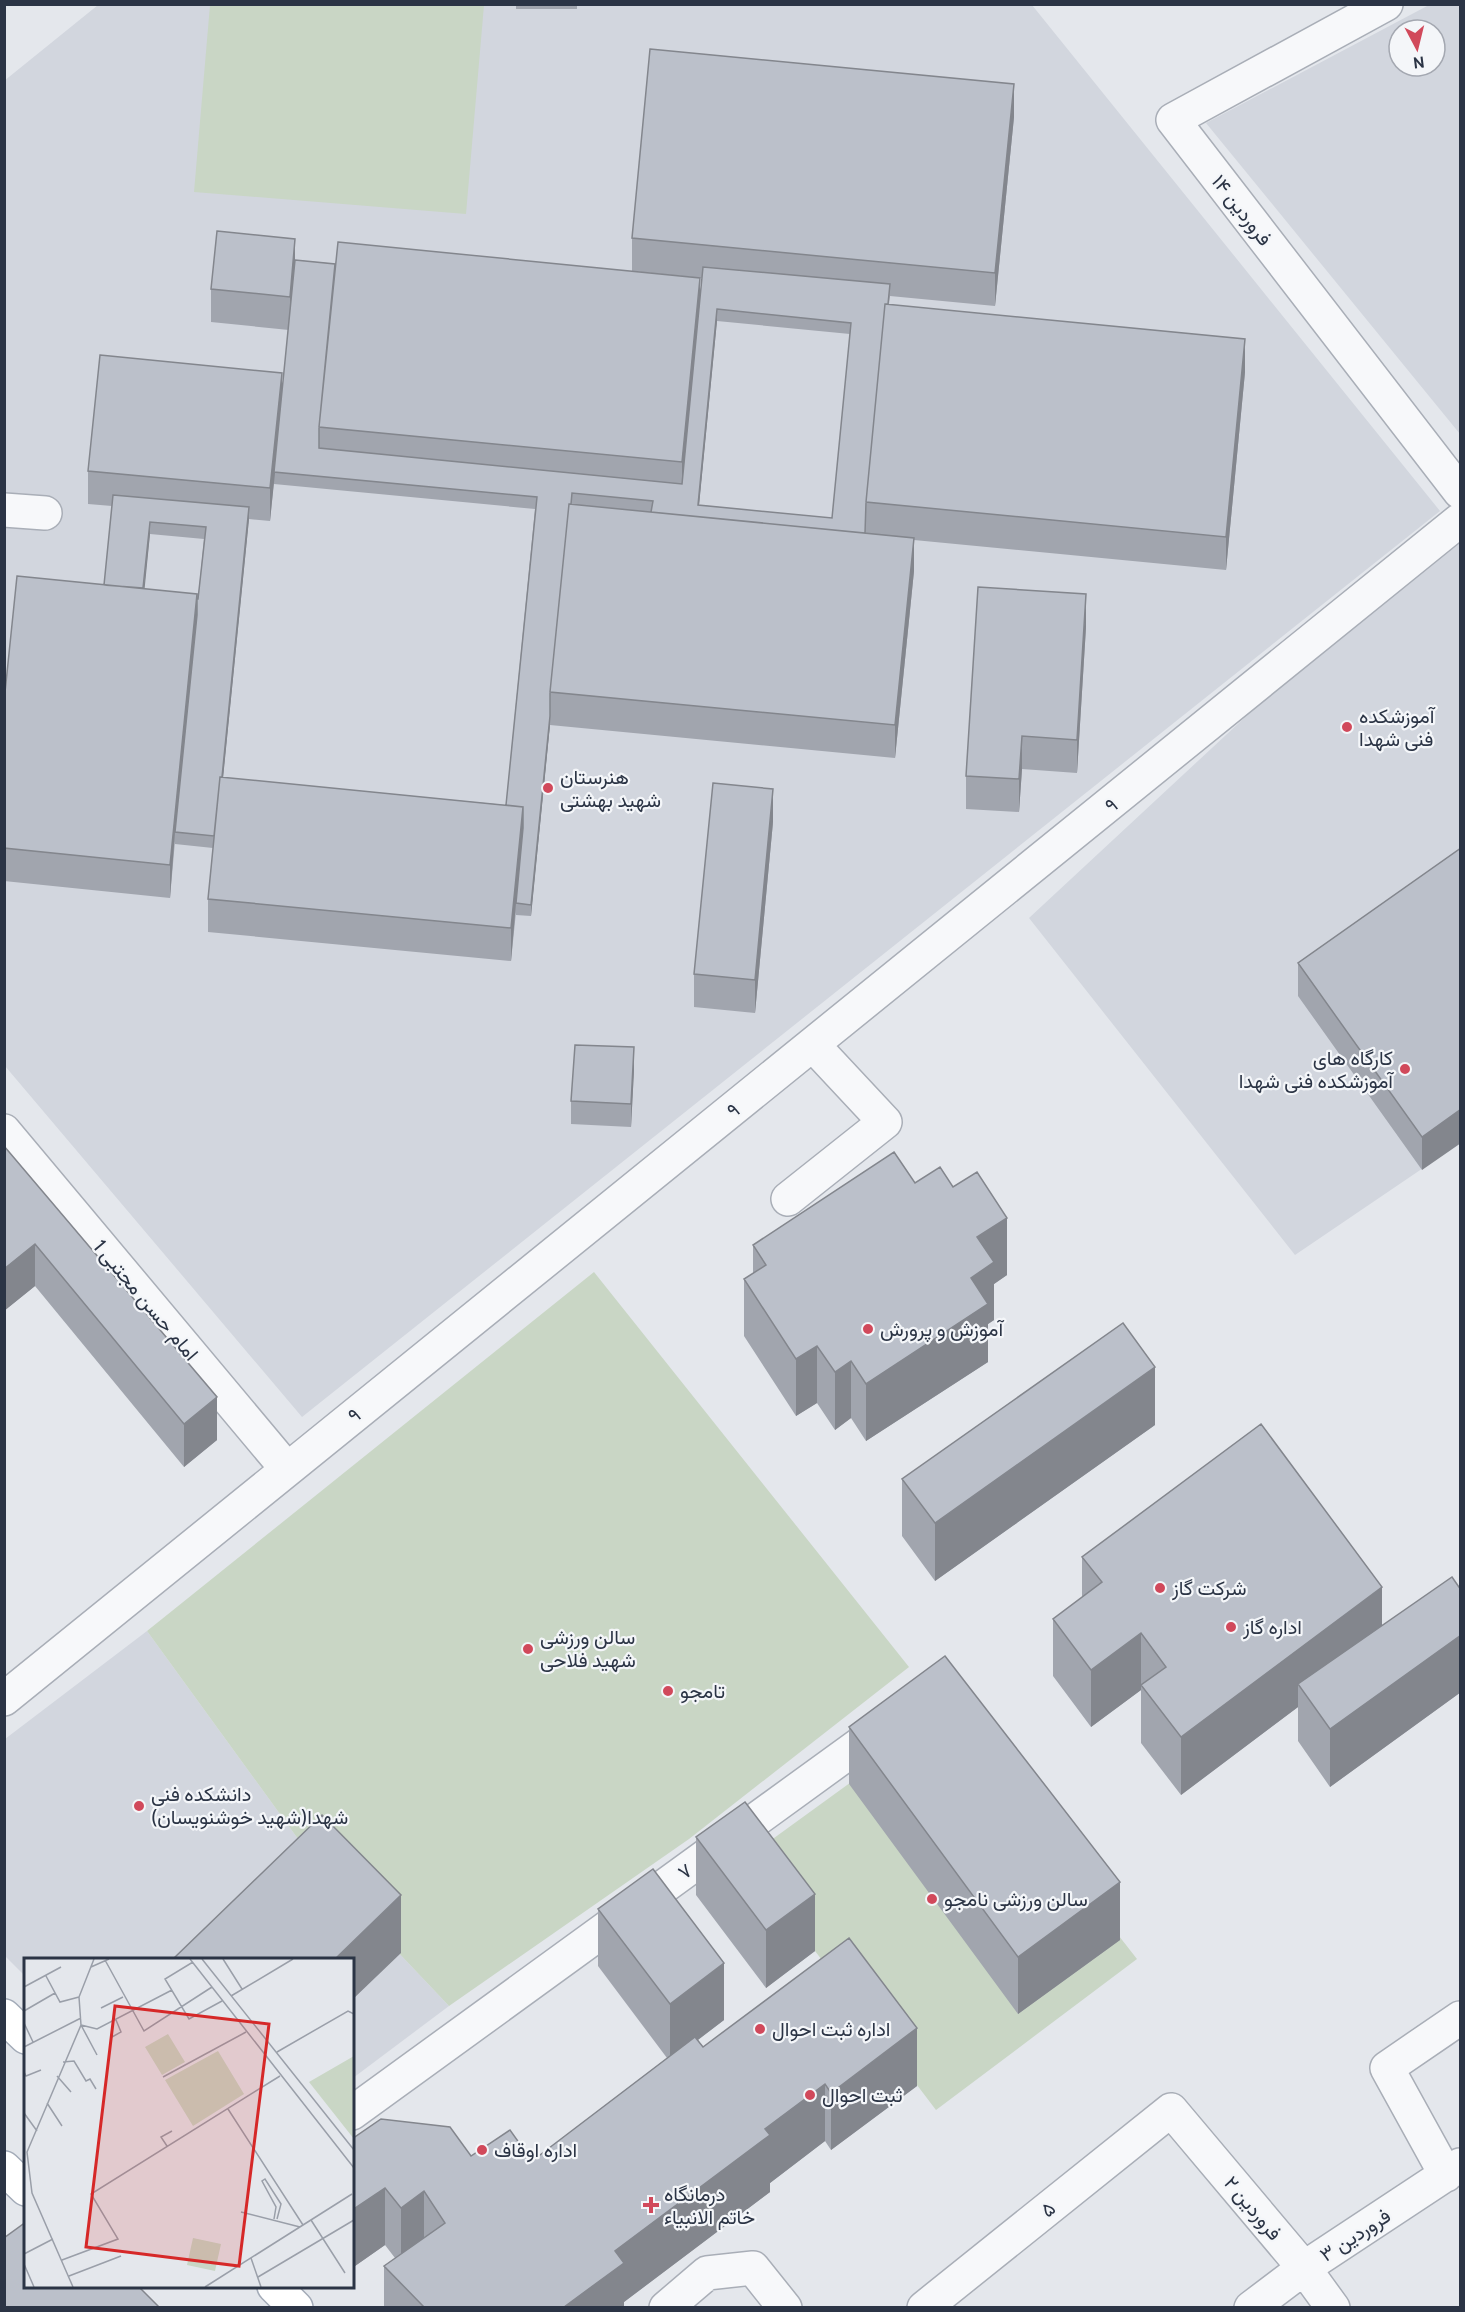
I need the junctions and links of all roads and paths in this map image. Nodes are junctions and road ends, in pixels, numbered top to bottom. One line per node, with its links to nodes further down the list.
1 (1386, 4): 2 (street, فروردین ۱۴)
2 (1461, 492)
3 (4, 510): 4 (street)
4 (45, 513)
5 (1461, 520): 6 (street, ۹)
6 (814, 1046): 8 (street); 9 (street, ۹)
7 (4, 1131): 9 (street, امام حسن مجتبی 1)
8 (788, 1199)
9 (287, 1469): 10 (street, ۹)
10 (4, 1700)
11 (910, 1707): 16 (street, ۷)
12 (4, 2016): 14 (main road)
13 (1461, 2018): 18 (street)
14 (24, 2035)
15 (1171, 2110): 20 (street, فروردین ۲); 25 (street, ۵)
16 (354, 2112)
17 (4, 2168): 19 (main road)
18 (1453, 2170): 20 (street, فروردین ۳)
19 (24, 2187)
20 (1304, 2268): 26 (street, فروردین ۳); 27 (street, فروردین ۲)
21 (276, 2288): 22 (main road)
22 (296, 2307)
23 (666, 2307): 24 (street)
24 (785, 2307)
25 (924, 2307)
26 (1251, 2307)
27 (1333, 2307)

